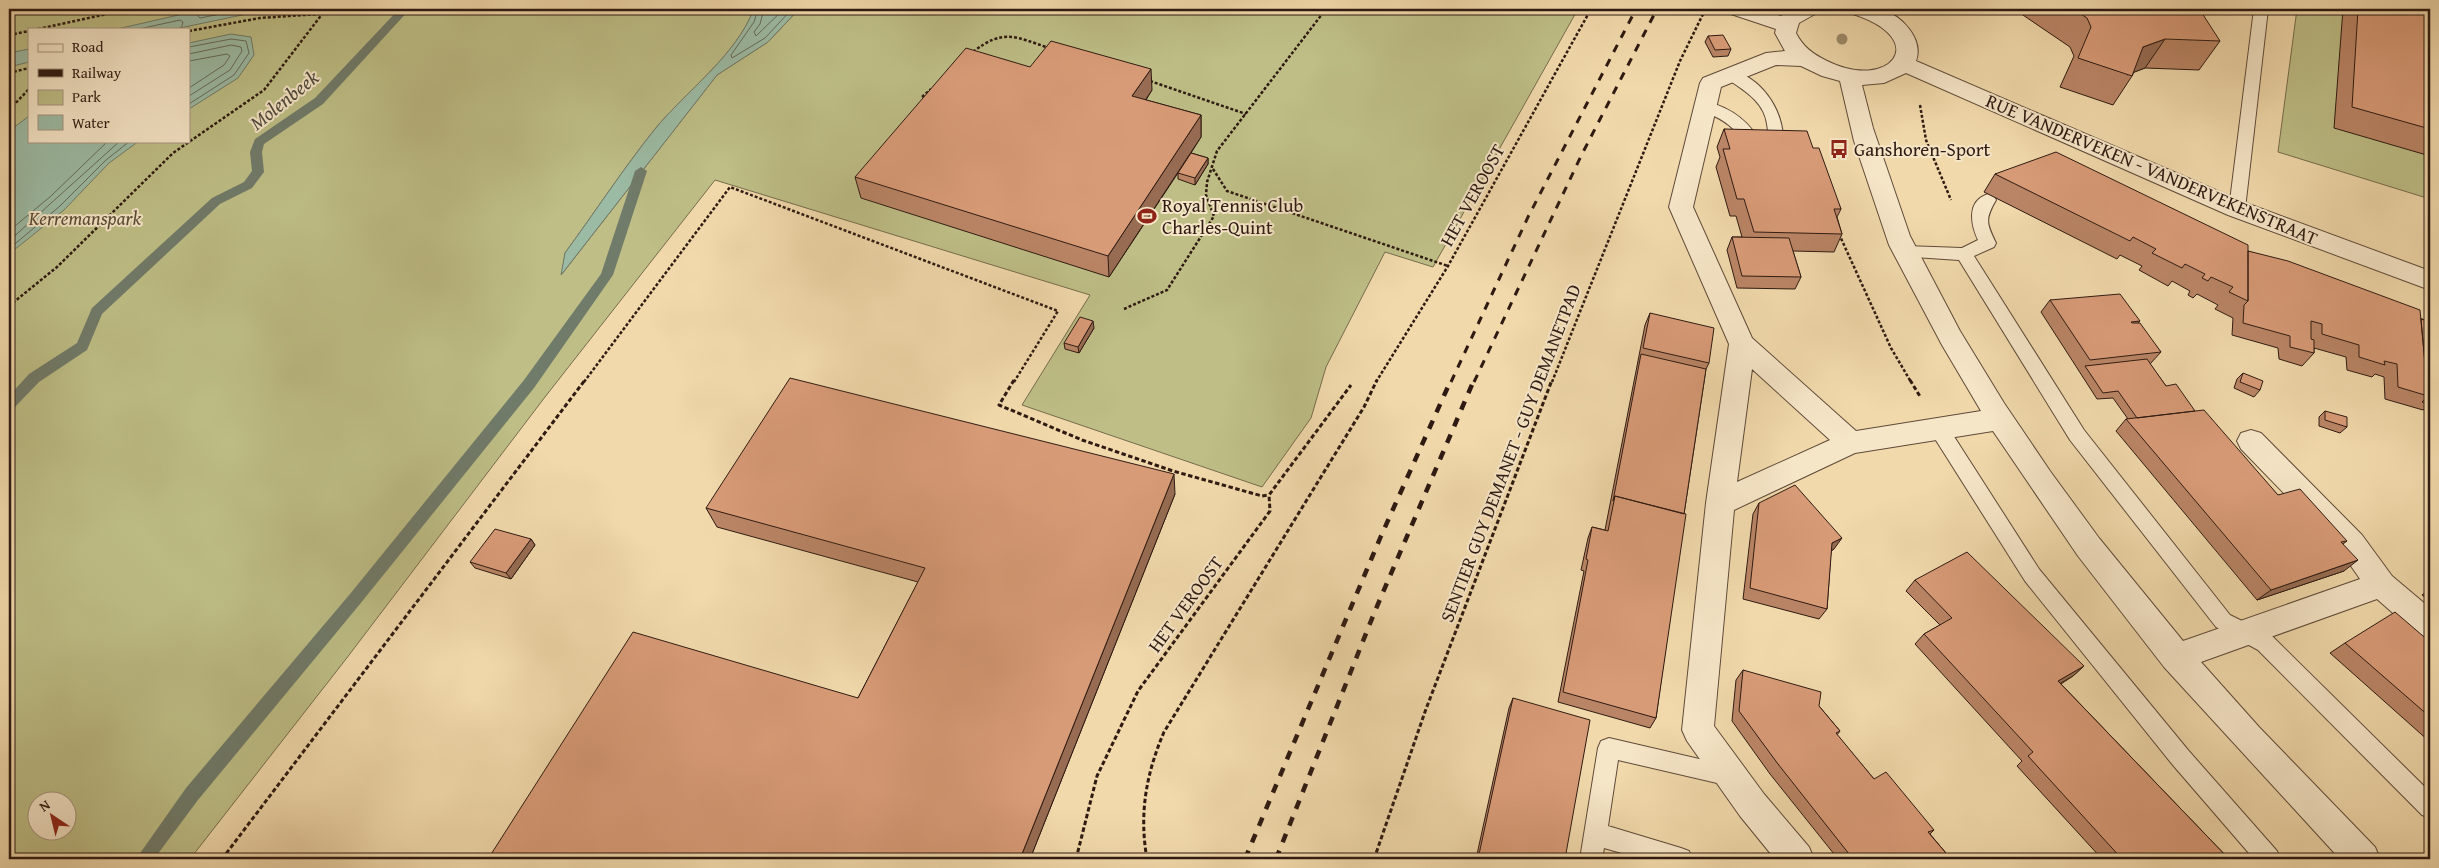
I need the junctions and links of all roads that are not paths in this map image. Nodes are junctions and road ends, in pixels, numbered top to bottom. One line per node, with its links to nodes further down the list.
1 (1738, 9): 5 (street)
2 (1808, 9): 5 (street)
3 (1864, 9): 7 (street)
4 (2262, 9): 14 (lane)
5 (1787, 25): 6 (street)
6 (1802, 58): 8 (street); 9 (street)
7 (1904, 64): 9 (street); 14 (street, RUE VANDERVEKEN - VANDERVEKENSTRAAT)
8 (1731, 75): 10 (street); 12 (lane)
9 (1850, 77): 15 (street)
10 (1704, 106): 11 (lane); 18 (street)
11 (1755, 147)
12 (1778, 147)
13 (1988, 200): 16 (lane)
14 (2237, 209): 17 (street, RUE VANDERVEKEN - VANDERVEKENSTRAAT)
15 (1905, 252): 16 (lane); 19 (street)
16 (1964, 254): 26 (lane)
17 (2430, 281)
18 (1742, 344): 22 (street); 23 (street)
19 (1999, 419): 20 (street); 27 (street)
20 (1939, 428): 22 (street); 34 (lane)
21 (2251, 441): 24 (street)
22 (1851, 443): 23 (street)
23 (1720, 503): 28 (street)
24 (2381, 585): 25 (street); 26 (street)
25 (2430, 626)
26 (2245, 632): 27 (street); 29 (lane)
27 (2175, 657): 35 (street)
28 (1730, 775): 30 (lane); 33 (street)
29 (2430, 807)
30 (1595, 834): 31 (lane); 32 (lane)
31 (1591, 859)
32 (1681, 859)
33 (1797, 859)
34 (2269, 859)
35 (2363, 859)

